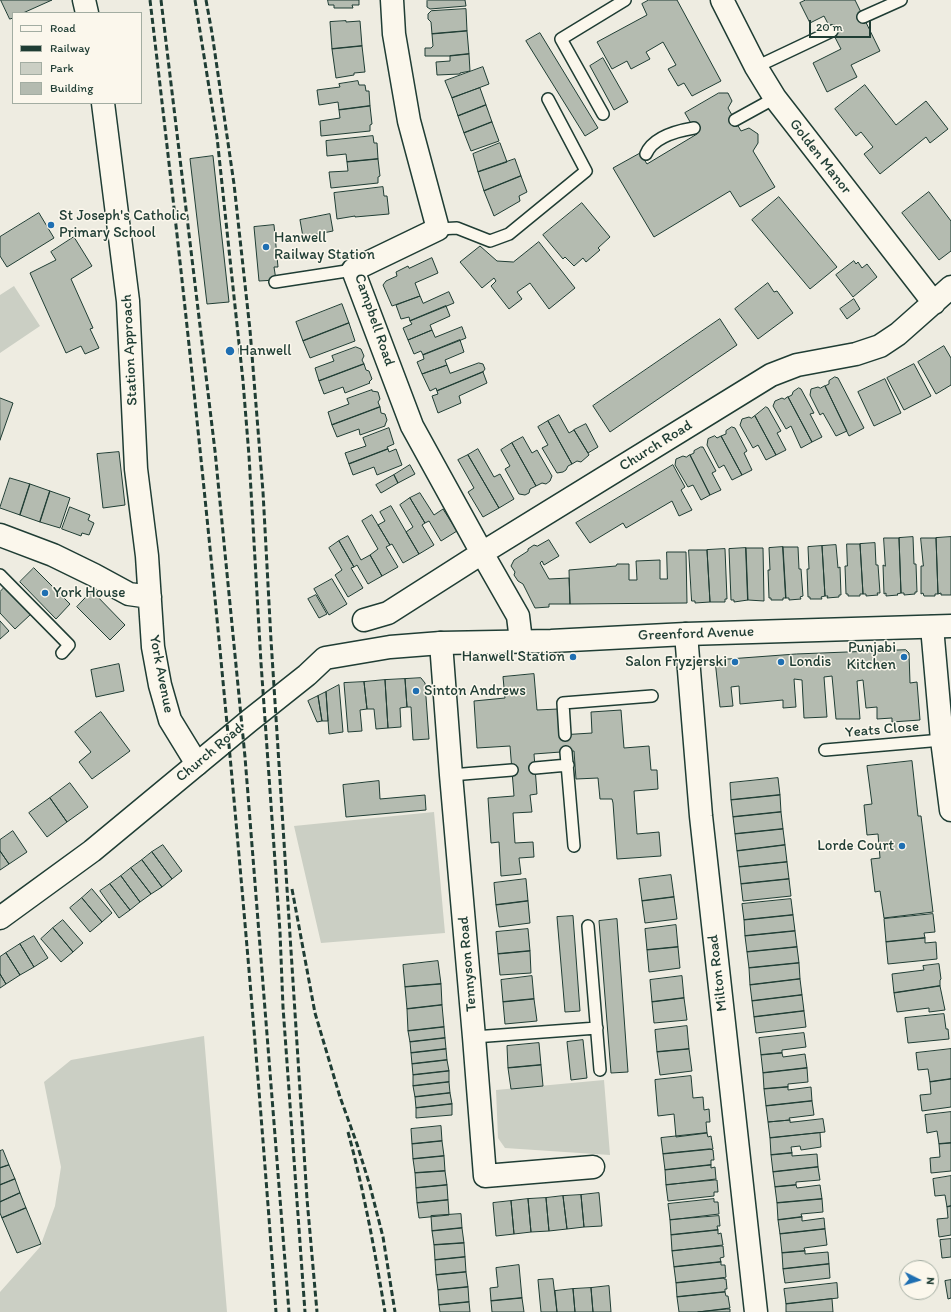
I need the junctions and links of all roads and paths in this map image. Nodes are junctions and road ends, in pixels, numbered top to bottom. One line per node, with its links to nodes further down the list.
1 (84, 0): 6 (street)
2 (392, 0): 17 (street)
3 (625, 0): 13 (lane)
4 (901, 0): 7 (lane)
5 (728, 2): 9 (street, Golden Manor)
6 (87, 12)
7 (863, 17)
8 (832, 31): 9 (lane)
9 (756, 67): 10 (street, Golden Manor)
10 (775, 98): 14 (lane); 21 (street, Golden Manor)
11 (548, 99): 17 (lane)
12 (103, 104): 25 (street, Station Approach)
13 (603, 114)
14 (735, 120)
15 (694, 128): 16 (lane)
16 (646, 154)
17 (438, 229): 18 (street, Campbell Road)
18 (353, 270): 19 (lane); 23 (street, Campbell Road)
19 (274, 282)
20 (951, 287): 21 (street, Church Road)
21 (934, 303): 23 (street, Church Road)
22 (0, 535): 25 (street)
23 (482, 553): 26 (street, Church Road); 29 (street, Campbell Road)
24 (0, 575): 31 (lane)
25 (150, 597): 37 (street, York Avenue)
26 (364, 620)
27 (942, 626): 28 (street, Greenford Avenue); 34 (street)
28 (686, 634): 29 (street, Greenford Avenue); 50 (street, Milton Road)
29 (521, 641): 30 (street, Greenford Avenue)
30 (441, 643): 37 (street, Church Road); 41 (street, Tennyson Road)
31 (62, 653)
32 (652, 696): 33 (lane)
33 (565, 735)
34 (942, 740): 35 (lane, Yeats Close); 42 (street)
35 (825, 750)
36 (566, 752): 38 (lane)
37 (198, 764): 44 (street, Church Road)
38 (568, 765): 39 (lane); 43 (lane)
39 (535, 768)
40 (512, 770): 41 (lane)
41 (451, 775): 47 (street, Tennyson Road)
42 (951, 810)
43 (574, 846)
44 (0, 918)
45 (588, 926): 46 (lane)
46 (597, 1028): 47 (lane); 48 (lane)
47 (474, 1037): 49 (street, Tennyson Road)
48 (600, 1070)
49 (593, 1167)
50 (756, 1312)

